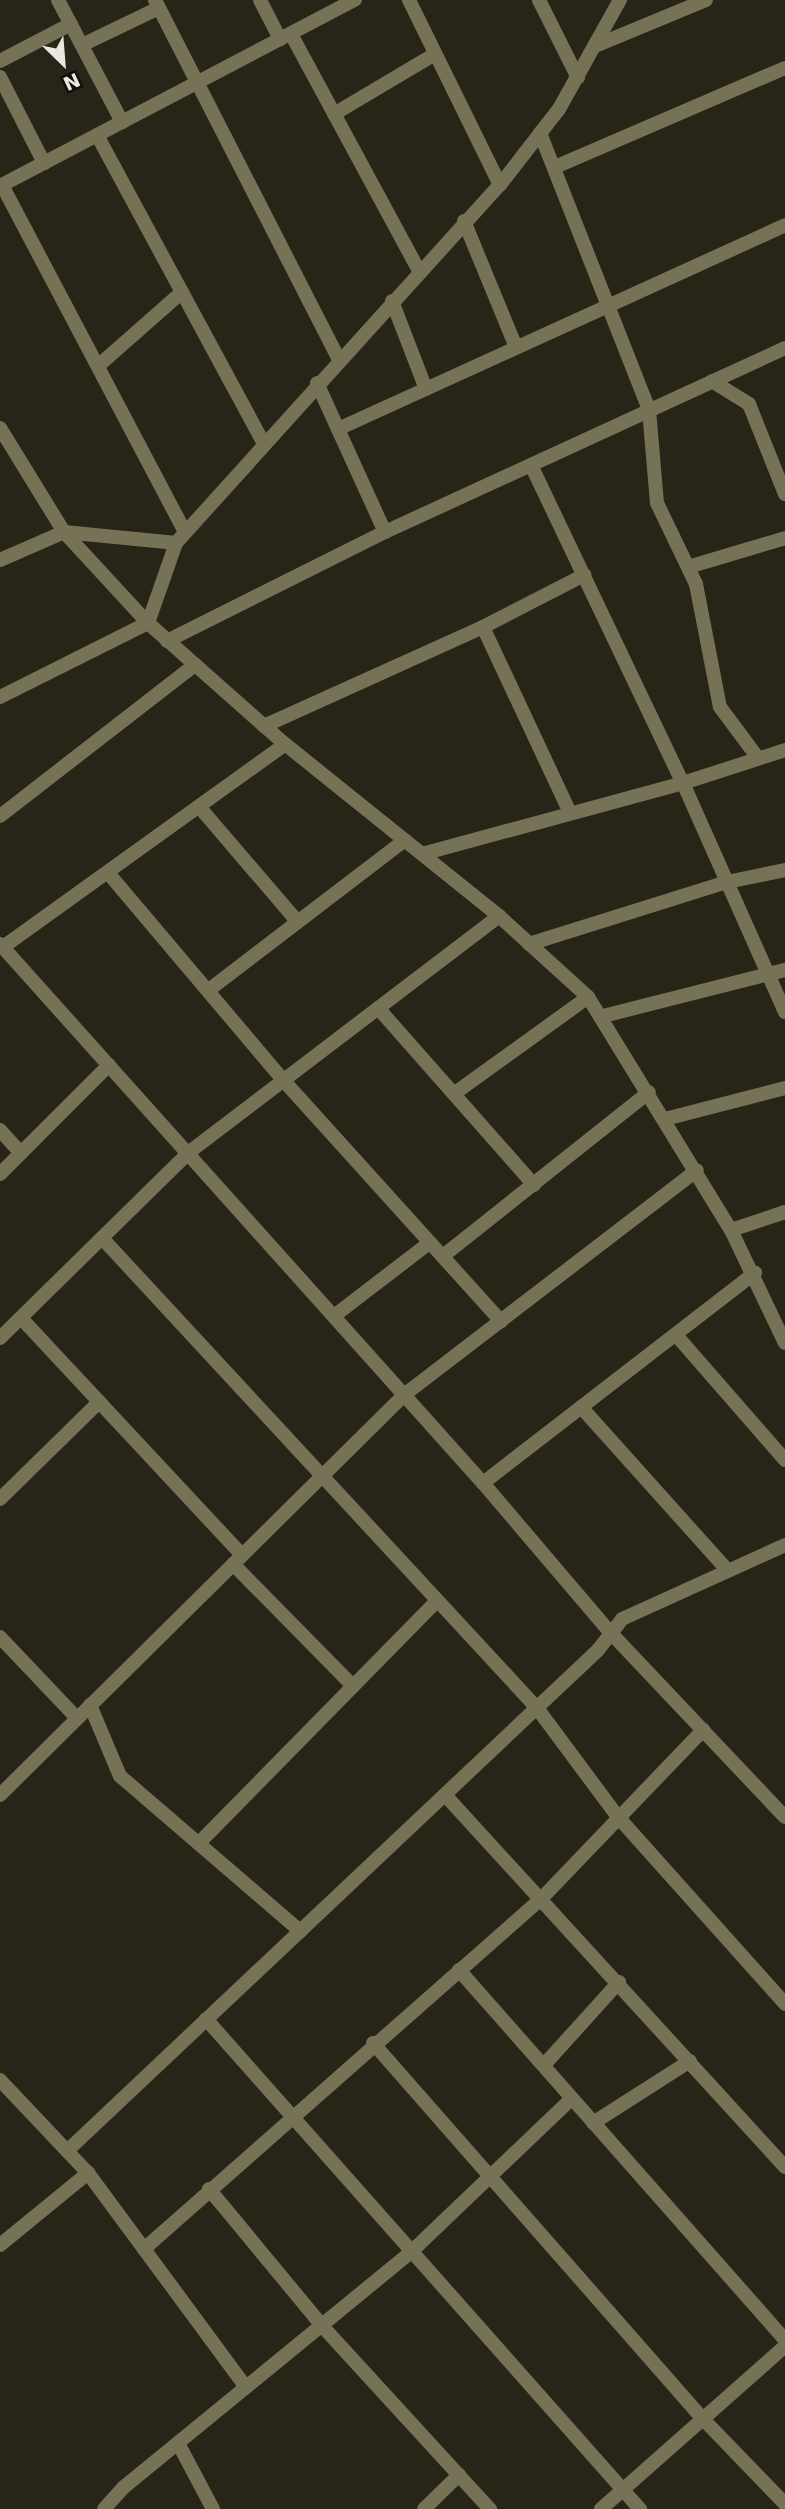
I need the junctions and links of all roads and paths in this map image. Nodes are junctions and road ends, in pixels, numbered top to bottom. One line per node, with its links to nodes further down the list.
1 (58, 0): 9 (street)
2 (260, 0): 10 (street)
3 (355, 0): 10 (street)
4 (410, 0): 13 (street)
5 (539, 0): 17 (street)
6 (620, 0): 12 (street)
7 (706, 0): 12 (street)
8 (157, 4): 11 (street); 18 (street)
9 (71, 24): 11 (street); 14 (street)
10 (286, 37): 18 (street); 19 (street)
11 (82, 45): 20 (street)
12 (595, 46): 17 (street)
13 (435, 54): 19 (street); 26 (street)
14 (0, 61)
15 (785, 68): 24 (street)
16 (0, 77): 23 (street)
17 (578, 78): 21 (street)
18 (196, 83): 20 (street); 35 (street)
19 (334, 114): 29 (street)
20 (122, 122): 22 (street)
21 (540, 133): 24 (street); 26 (street)
22 (97, 135): 23 (street); 30 (street)
23 (44, 163): 25 (street)
24 (555, 167): 32 (street)
25 (1, 185): 36 (street)
26 (500, 185): 27 (street)
27 (464, 220): 29 (street); 33 (street)
28 (785, 225): 32 (street)
29 (419, 271): 31 (street)
30 (182, 292): 36 (street); 43 (street)
31 (392, 301): 35 (street); 39 (street)
32 (608, 305): 33 (street); 40 (street)
33 (516, 347): 39 (street)
34 (785, 348): 37 (street)
35 (339, 359): 38 (street)
36 (98, 366): 48 (street)
37 (712, 381): 40 (street); 45 (street)
38 (317, 383): 42 (street); 43 (street)
39 (426, 389): 42 (street)
40 (649, 411): 44 (street); 51 (street)
41 (0, 428): 46 (street)
42 (338, 429): 47 (street)
43 (264, 444): 48 (street)
44 (531, 465): 47 (street); 52 (street)
45 (785, 494)
46 (64, 532): 48 (street); 50 (street); 53 (street)
47 (385, 532): 55 (street)
48 (180, 537): 53 (street)
49 (785, 538): 51 (street)
50 (0, 560)
51 (688, 567): 61 (street)
52 (584, 575): 54 (street); 62 (street)
53 (148, 623): 55 (street); 57 (street)
54 (484, 627): 58 (street); 64 (street)
55 (167, 641): 56 (street)
56 (195, 665): 58 (street); 65 (street)
57 (0, 697)
58 (264, 726): 59 (street)
59 (285, 744): 63 (street); 66 (street)
60 (785, 750): 61 (street)
61 (758, 758): 62 (street)
62 (683, 783): 64 (street); 70 (street)
63 (201, 808): 69 (street); 72 (street)
64 (570, 813): 67 (street)
65 (0, 816)
66 (405, 840): 67 (street); 72 (street)
67 (422, 854): 71 (street)
68 (785, 870): 70 (street)
69 (109, 874): 74 (street); 77 (street)
70 (727, 882): 73 (street); 76 (street)
71 (499, 916): 73 (street); 79 (street)
72 (297, 921): 77 (street)
73 (529, 944): 78 (street)
74 (1, 945): 82 (street)
75 (785, 970): 76 (street)
76 (768, 975): 80 (street); 81 (street)
77 (209, 989): 83 (street)
78 (588, 997): 81 (street); 86 (street)
79 (378, 1009): 83 (street); 86 (street)
80 (785, 1012)
81 (603, 1016): 85 (street)
82 (109, 1065): 89 (street); 90 (street)
83 (284, 1081): 90 (street); 97 (street)
84 (785, 1088): 87 (street)
85 (649, 1092): 87 (street); 93 (street)
86 (455, 1093): 93 (street)
87 (665, 1119): 91 (street)
88 (0, 1130): 89 (street)
89 (21, 1153): 92 (street)
90 (188, 1153): 96 (street); 100 (street)
91 (697, 1170): 95 (street); 102 (street)
92 (0, 1174)
93 (534, 1185): 98 (street)
94 (785, 1212): 95 (street)
95 (731, 1230): 99 (street)
96 (102, 1238): 101 (street); 110 (street)
97 (429, 1243): 98 (street); 100 (street)
98 (443, 1256): 102 (street)
99 (755, 1273): 103 (street); 105 (street)
100 (334, 1316): 106 (street)
101 (21, 1318): 104 (street); 107 (street)
102 (501, 1321): 106 (street)
103 (676, 1335): 108 (street); 109 (street)
104 (0, 1338)
105 (784, 1339)
106 (404, 1395): 110 (street); 111 (street)
107 (99, 1402): 112 (street); 114 (street)
108 (581, 1408): 111 (street); 115 (street)
109 (785, 1460)
110 (320, 1478): 114 (street); 116 (street)
111 (483, 1483): 117 (street)
112 (0, 1499)
113 (785, 1545): 115 (street)
114 (237, 1560): 119 (street); 120 (street)
115 (728, 1571): 117 (street)
116 (437, 1601): 119 (street); 121 (street)
117 (609, 1631): 121 (street); 123 (street)
118 (0, 1637): 122 (street)
119 (353, 1686): 128 (street)
120 (90, 1705): 122 (street); 128 (street)
121 (537, 1708): 125 (street); 126 (street)
122 (77, 1718): 124 (street)
123 (703, 1730): 126 (street); 127 (street)
124 (2, 1790)
125 (445, 1795): 129 (street); 130 (street)
126 (618, 1817): 129 (street); 133 (street)
127 (785, 1817)
128 (200, 1842): 130 (street)
129 (542, 1898): 131 (street); 132 (street)
130 (300, 1931): 134 (street)
131 (459, 1970): 135 (street); 137 (street)
132 (619, 1982): 136 (street); 137 (street)
133 (785, 2004)
134 (206, 2020): 140 (street); 142 (street)
135 (373, 2043): 140 (street); 145 (street)
136 (690, 2061): 141 (street); 143 (street)
137 (544, 2065): 139 (street)
138 (0, 2080): 142 (street)
139 (572, 2098): 141 (street); 145 (street)
140 (289, 2116): 146 (street); 149 (street)
141 (593, 2123): 151 (street)
142 (67, 2151): 144 (street)
143 (785, 2167)
144 (88, 2173): 147 (street); 148 (street)
145 (495, 2177): 149 (street); 154 (street)
146 (209, 2189): 148 (street); 150 (street)
147 (0, 2245)
148 (144, 2249): 153 (street)
149 (410, 2253): 150 (street); 157 (street)
150 (324, 2328): 153 (street); 156 (street)
151 (785, 2340)
152 (785, 2346): 154 (street)
153 (246, 2387): 155 (street)
154 (703, 2419): 157 (street); 158 (street)
155 (178, 2443): 159 (street); 160 (street)
156 (459, 2475): 161 (street); 162 (street)
157 (623, 2490): 163 (street); 164 (street)
158 (785, 2504)
159 (104, 2509)
160 (213, 2509)
161 (424, 2509)
162 (490, 2509)
163 (601, 2509)
164 (640, 2509)

